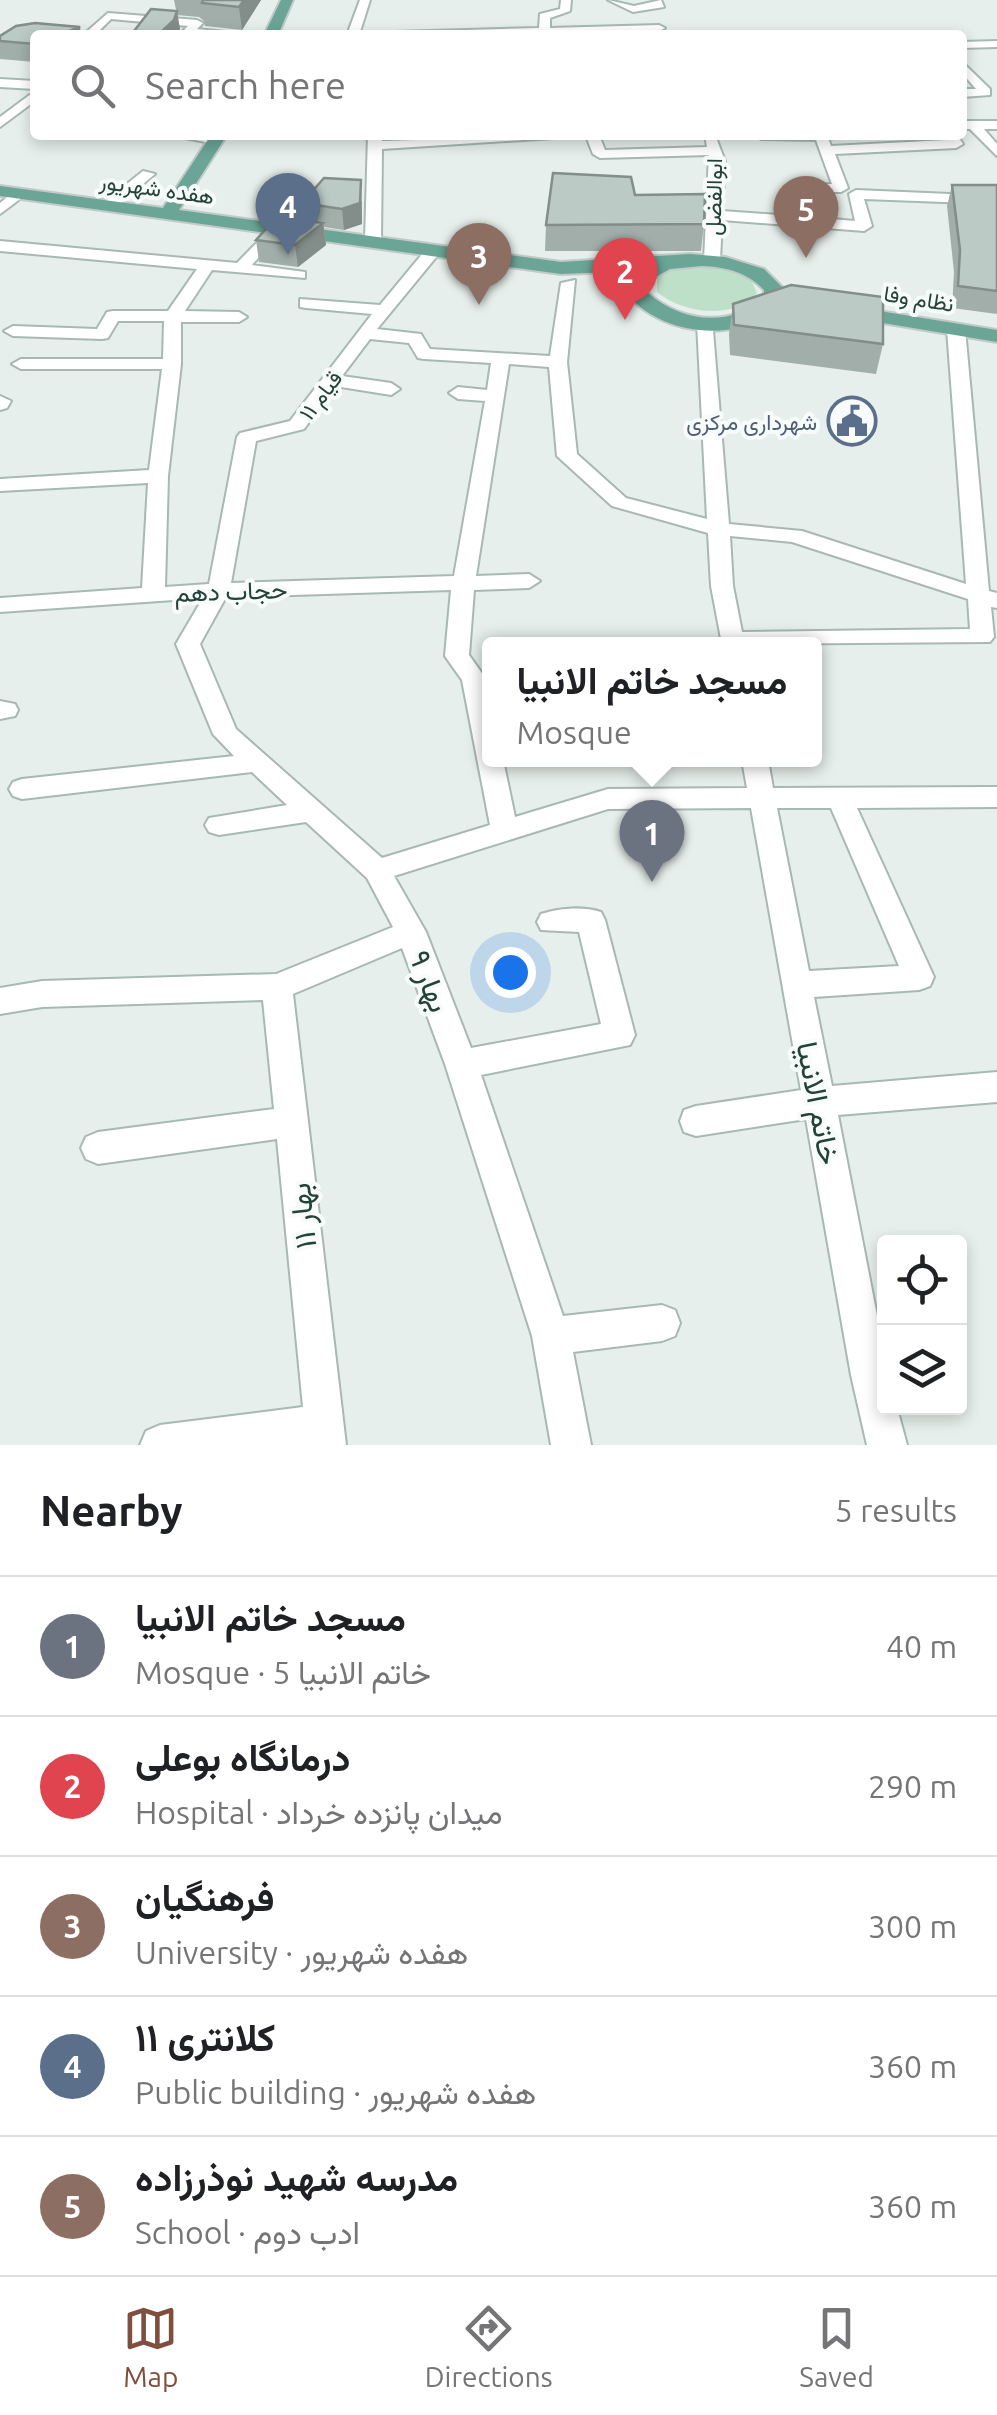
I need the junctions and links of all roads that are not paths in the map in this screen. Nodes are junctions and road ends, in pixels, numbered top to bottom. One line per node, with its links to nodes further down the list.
1 (287, 0): 14 (main road)
2 (364, 0): 15 (street)
3 (566, 0): 16 (street)
4 (613, 0): 8 (street)
5 (120, 4): 9 (street)
6 (662, 5): 8 (street)
7 (174, 6): 10 (street)
8 (633, 9): 11 (street)
9 (108, 16): 10 (street); 12 (street)
10 (164, 21): 13 (street)
11 (659, 28): 16 (street); 17 (street)
12 (94, 30)
13 (190, 30)
14 (273, 30)
15 (355, 30)
16 (545, 30)
17 (663, 30)
18 (997, 44): 19 (street)
19 (967, 45)
20 (967, 71): 23 (street)
21 (0, 82): 22 (street)
22 (30, 85)
23 (967, 93)
24 (30, 98): 25 (street)
25 (8, 111)
26 (968, 125): 27 (street); 36 (street)
27 (997, 125)
28 (216, 140): 44 (main road)
29 (376, 140): 48 (street)
30 (594, 140): 35 (street)
31 (711, 140): 35 (street, ابوالفضل)
32 (822, 140): 34 (street)
33 (953, 140): 34 (street)
34 (826, 150): 39 (street)
35 (715, 151): 45 (street, ابوالفضل)
36 (997, 152)
37 (148, 174): 42 (street)
38 (0, 190): 40 (main road, هفده شهریور)
39 (848, 191): 41 (street); 46 (street); 46 (street)
40 (21, 194): 42 (main road, هفده شهریور); 43 (street)
41 (997, 200)
42 (108, 207): 44 (main road, هفده شهریور)
43 (0, 210)
44 (168, 214): 47 (main road, هفده شهریور)
45 (714, 215): 46 (street); 51 (street, ابوالفضل)
46 (800, 222)
47 (275, 229): 48 (main road, هفده شهریور); 54 (street)
48 (373, 240): 50 (main road, هفده شهریور)
49 (0, 246): 53 (street)
50 (434, 250): 56 (main road, هفده شهریور); 60 (street, قیام ۱۱)
51 (712, 260): 52 (main road, هفده شهریور); 63 (main road)
52 (664, 264): 56 (main road, هفده شهریور); 57 (main road)
53 (208, 265): 54 (street); 61 (street)
54 (241, 268): 55 (street)
55 (298, 275)
56 (565, 276): 57 (main road); 69 (street)
57 (637, 285): 63 (main road)
58 (306, 303): 60 (street)
59 (828, 308): 64 (main road, نظام وفا)
60 (384, 310): 66 (street, قیام ۱۱)
61 (173, 316): 62 (street); 65 (street); 71 (street)
62 (240, 317)
63 (706, 323): 78 (street)
64 (956, 329): 67 (main road, نظام وفا); 83 (street)
65 (13, 331)
66 (365, 332): 68 (street); 72 (street, قیام ۱۱)
67 (997, 336)
68 (501, 358): 69 (street); 75 (street)
69 (558, 362): 78 (street)
70 (21, 364): 71 (street)
71 (172, 364): 76 (street)
72 (332, 380): 73 (street); 81 (street, قیام ۱۱)
73 (391, 388)
74 (458, 394): 75 (street)
75 (495, 396): 80 (street)
76 (158, 476): 77 (street); 82 (street)
77 (0, 485)
78 (718, 529): 83 (street); 85 (street)
79 (529, 581): 80 (street, حجاب دهم)
80 (462, 584): 81 (street, حجاب دهم); 87 (street)
81 (220, 590): 82 (street, حجاب دهم); 88 (street, بهار ۹)
82 (152, 595): 84 (street, حجاب دهم)
83 (989, 599): 86 (street)
84 (0, 605)
85 (732, 637)
86 (822, 640)
87 (482, 678)
88 (261, 762): 91 (street); 95 (street, بهار ۹)
89 (492, 767): 97 (street)
90 (755, 767): 93 (street, خاتم الانبیا)
91 (22, 789)
92 (997, 797): 94 (street)
93 (762, 799): 94 (street); 97 (street); 101 (street, خاتم الانبیا)
94 (840, 799): 101 (street)
95 (314, 811): 96 (street); 98 (street, بهار ۹)
96 (220, 825)
97 (505, 832): 98 (street)
98 (377, 870): 100 (street, بهار ۹)
99 (552, 922): 104 (street)
100 (412, 932): 102 (street); 104 (street, بهار ۹)
101 (797, 985): 106 (street, خاتم الانبیا)
102 (277, 987): 103 (street); 108 (street, بهار ۱۱)
103 (0, 1001)
104 (461, 1064): 111 (street, بهار ۹)
105 (997, 1087): 106 (street)
106 (819, 1102): 107 (street); 115 (street, خاتم الانبیا)
107 (696, 1121)
108 (292, 1122): 109 (street); 112 (street, بهار ۱۱)
109 (98, 1148)
110 (662, 1323): 111 (street)
111 (550, 1336): 114 (street, بهار ۹)
112 (325, 1435): 113 (street)
113 (160, 1445)
114 (571, 1445)
115 (887, 1445)

